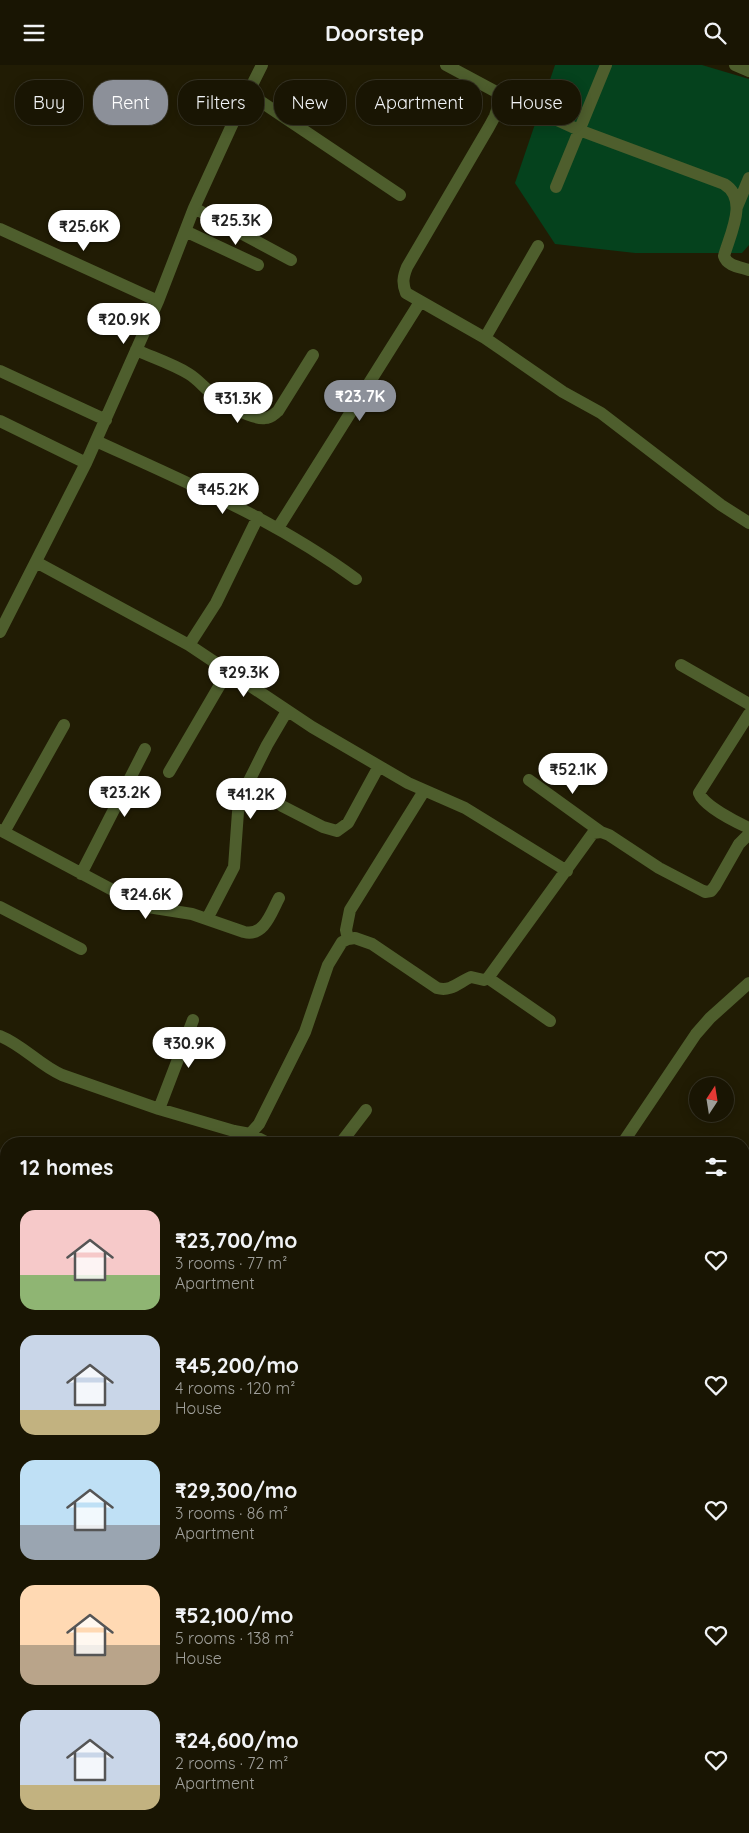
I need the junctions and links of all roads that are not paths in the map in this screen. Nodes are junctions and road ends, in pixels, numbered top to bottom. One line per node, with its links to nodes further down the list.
1 (262, 65): 6 (street)
2 (446, 65): 7 (street)
3 (606, 65): 12 (street)
4 (734, 65): 5 (street)
5 (749, 71)
6 (254, 80)
7 (492, 90)
8 (264, 104): 15 (street)
9 (492, 122): 25 (street)
10 (233, 125): 17 (street)
11 (569, 125): 12 (street)
12 (580, 130): 14 (street); 16 (street)
13 (749, 178): 16 (street)
14 (556, 187)
15 (400, 195)
16 (737, 207): 23 (street)
17 (194, 208): 19 (street); 21 (street)
18 (0, 229): 24 (street)
19 (185, 231): 22 (street); 24 (street)
20 (538, 246): 26 (street)
21 (291, 260)
22 (258, 265)
23 (749, 270)
24 (158, 301): 27 (street)
25 (420, 302): 26 (street); 36 (street)
26 (485, 338): 35 (street)
27 (136, 350): 28 (street); 30 (street)
28 (313, 355)
29 (0, 371): 30 (street)
30 (106, 420): 32 (street)
31 (0, 421): 33 (street)
32 (96, 441): 33 (street); 34 (street)
33 (86, 463): 37 (street)
34 (258, 517): 36 (street); 40 (street)
35 (749, 523)
36 (278, 528): 38 (street)
37 (36, 561): 39 (street); 40 (street)
38 (356, 579)
39 (0, 632)
40 (189, 645): 42 (street)
41 (680, 665): 43 (street)
42 (228, 671): 44 (street); 49 (street)
43 (749, 704)
44 (287, 711): 48 (street); 61 (street)
45 (749, 714): 53 (street)
46 (64, 725): 54 (street)
47 (145, 749): 58 (street)
48 (380, 766): 51 (street); 52 (street)
49 (169, 772)
50 (529, 780): 55 (street)
51 (424, 791): 57 (street); 62 (street)
52 (282, 806)
53 (749, 828)
54 (2, 831): 58 (street)
55 (601, 832): 56 (street); 57 (street)
56 (749, 835)
57 (567, 871): 64 (street)
58 (81, 874): 61 (street)
59 (279, 898): 61 (street)
60 (0, 907): 63 (street)
61 (207, 919)
62 (348, 939): 64 (street); 71 (street)
63 (81, 949)
64 (488, 978): 67 (street)
65 (749, 983): 73 (street)
66 (193, 1021): 69 (street)
67 (550, 1021)
68 (0, 1036): 69 (street)
69 (159, 1109): 71 (street)
70 (366, 1110): 72 (street)
71 (245, 1137)
72 (345, 1137)
73 (627, 1137)

